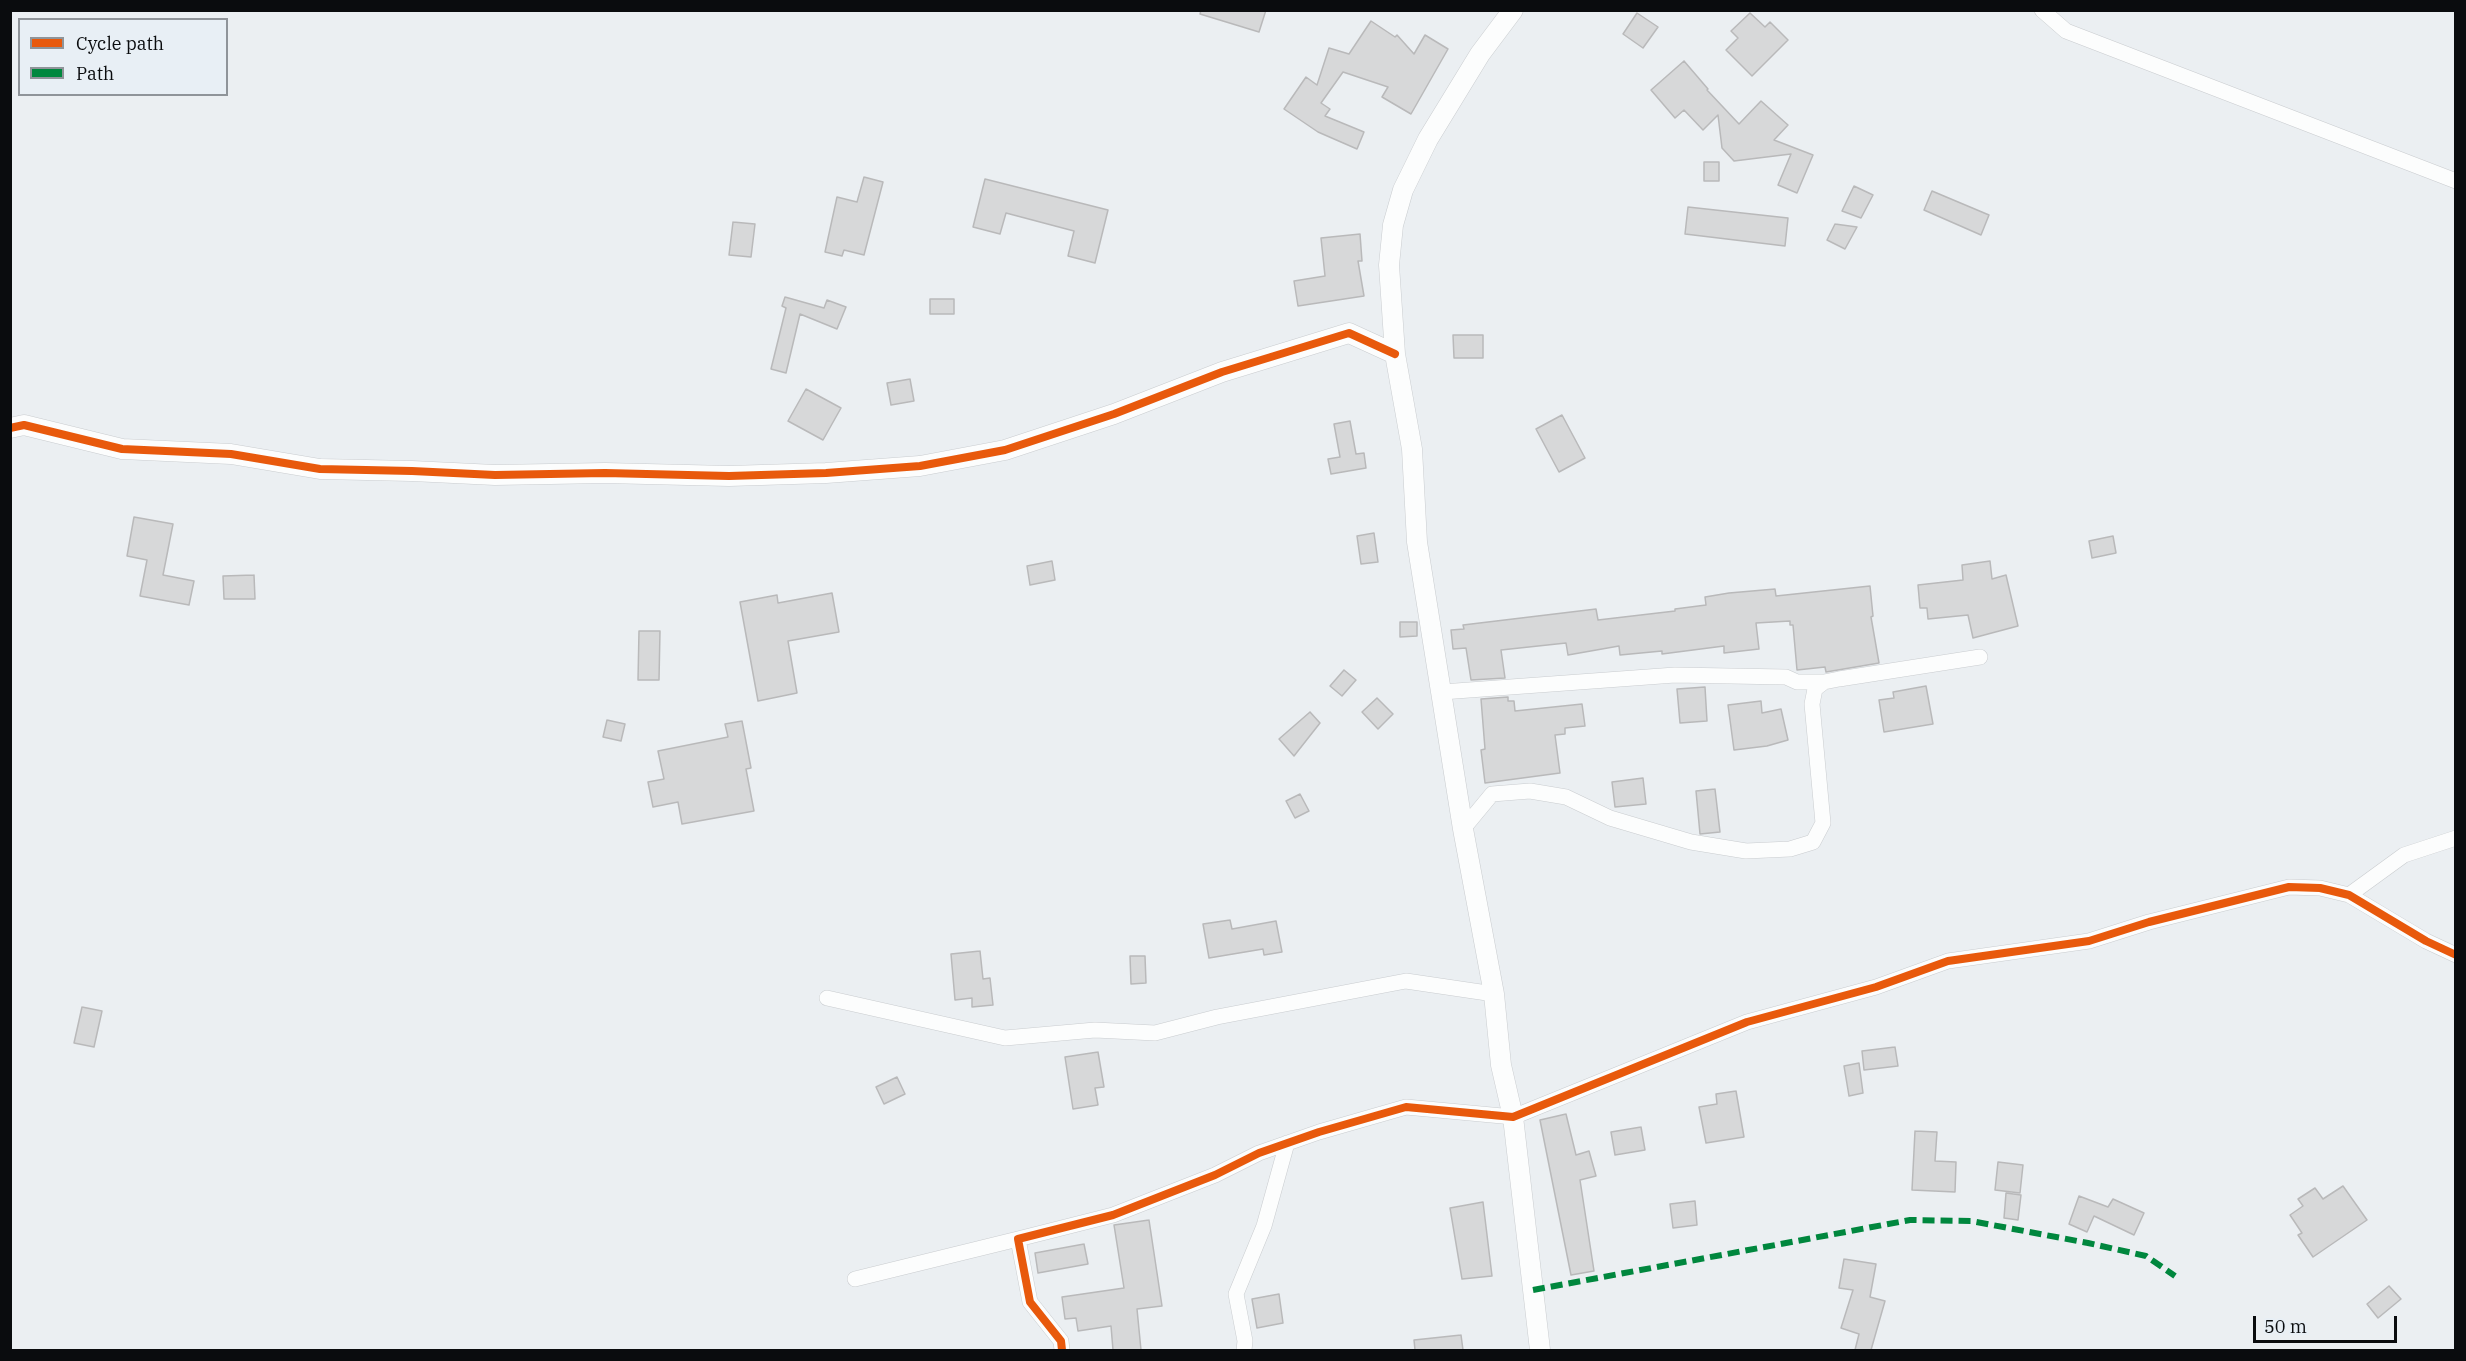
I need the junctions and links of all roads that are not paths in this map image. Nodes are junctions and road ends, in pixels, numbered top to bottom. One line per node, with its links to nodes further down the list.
1 (1513, 10): 4 (street)
2 (2042, 10): 3 (street)
3 (2456, 181)
4 (1395, 354): 5 (street); 8 (street)
5 (10, 428)
6 (1980, 657): 7 (street)
7 (1824, 682): 8 (street); 9 (street)
8 (1442, 692): 9 (street)
9 (1463, 829): 13 (street)
10 (2456, 838): 11 (street)
11 (2349, 895): 12 (street); 15 (street)
12 (2456, 955)
13 (1494, 994): 14 (street); 15 (street)
14 (827, 998)
15 (1513, 1117): 16 (street); 21 (street)
16 (1287, 1143): 17 (street); 20 (street)
17 (1018, 1239): 18 (street); 19 (street)
18 (855, 1279)
19 (1062, 1350)
20 (1244, 1350)
21 (1540, 1350)

